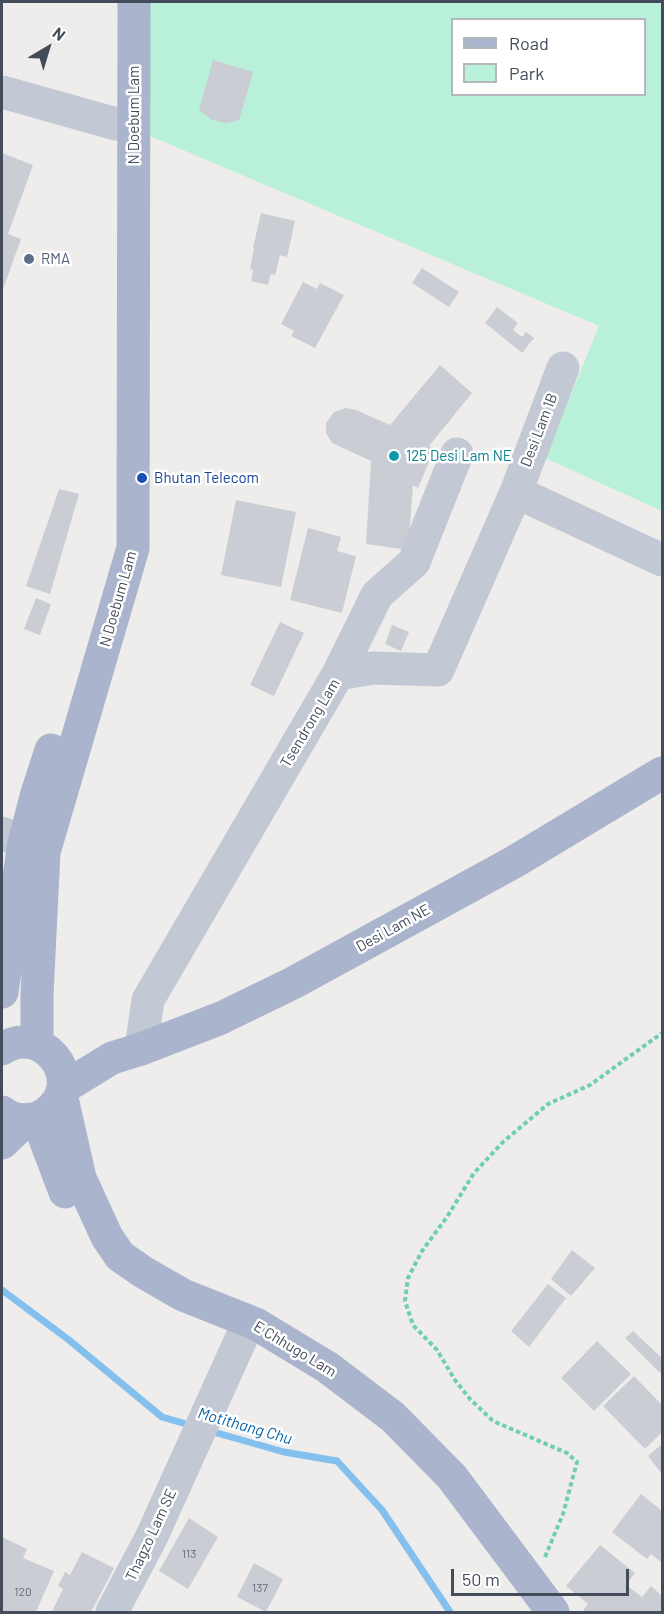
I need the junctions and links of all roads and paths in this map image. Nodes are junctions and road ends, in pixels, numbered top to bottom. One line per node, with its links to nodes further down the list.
1 (113, 2): 4 (main road, N Doebum Lam)
2 (134, 2): 14 (main road, N Doebum Lam)
3 (2, 92): 4 (street)
4 (116, 124): 11 (main road, N Doebum Lam)
5 (563, 368): 7 (street, Desi Lam 1B)
6 (457, 454): 9 (street)
7 (516, 492): 8 (street); 9 (street, Tsendrong Lam)
8 (663, 560)
9 (338, 674): 16 (street, Tsendrong Lam)
10 (663, 773): 16 (main road, Desi Lam NE)
11 (13, 838): 12 (main road, N Doebum Lam)
12 (2, 992)
13 (663, 1033): 21 (path)
14 (43, 1047): 15 (main road); 16 (main road); 17 (main road, E Chhugo Lam)
15 (2, 1049)
16 (127, 1053): 17 (main road, Desi Lam NE)
17 (62, 1091): 18 (main road, Desi Lam NE); 21 (main road, E Chhugo Lam)
18 (21, 1117): 19 (main road, Desi Lam NE); 20 (main road, E Chhugo Lam)
19 (2, 1143)
20 (241, 1339): 21 (main road, E Chhugo Lam); 22 (street, Thagzo Lam SE)
21 (530, 1599): 23 (main road, E Chhugo Lam)
22 (112, 1612)
23 (553, 1612)

